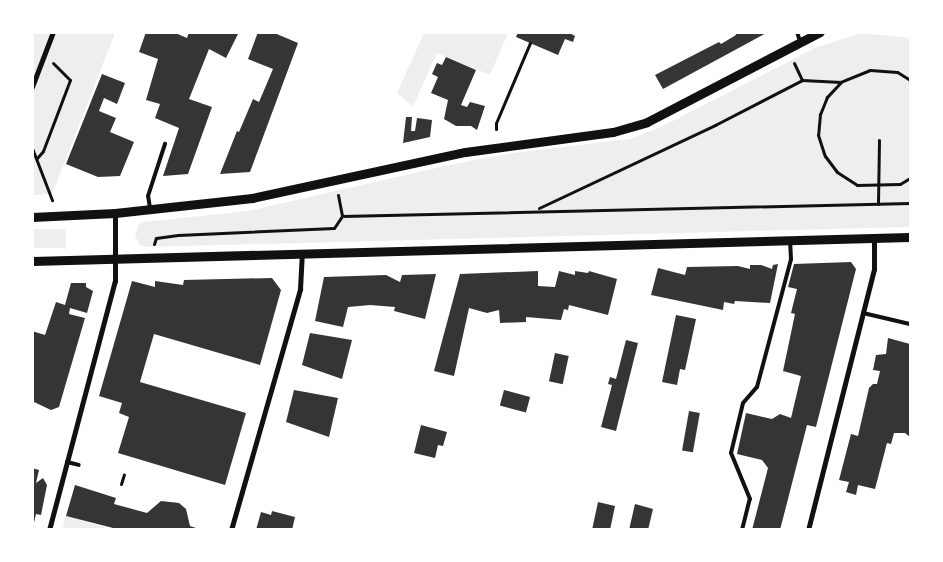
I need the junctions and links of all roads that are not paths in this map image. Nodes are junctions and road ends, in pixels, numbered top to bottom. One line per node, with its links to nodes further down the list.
1 (53, 32): 4 (street)
2 (820, 32): 3 (street)
3 (798, 37): 6 (street)
4 (32, 87)
5 (165, 144): 6 (lane)
6 (150, 210): 7 (street)
7 (115, 213): 8 (street); 14 (street)
8 (32, 217)
9 (910, 237): 10 (street)
10 (874, 238): 11 (street); 15 (street)
11 (790, 240): 12 (street); 21 (lane)
12 (302, 254): 14 (street); 20 (street)
13 (32, 261): 14 (street)
14 (115, 261): 17 (street)
15 (864, 312): 16 (lane); 22 (street)
16 (910, 324)
17 (66, 462): 18 (lane); 19 (street)
18 (79, 465)
19 (50, 530)
20 (231, 530)
21 (742, 530)
22 (808, 530)

